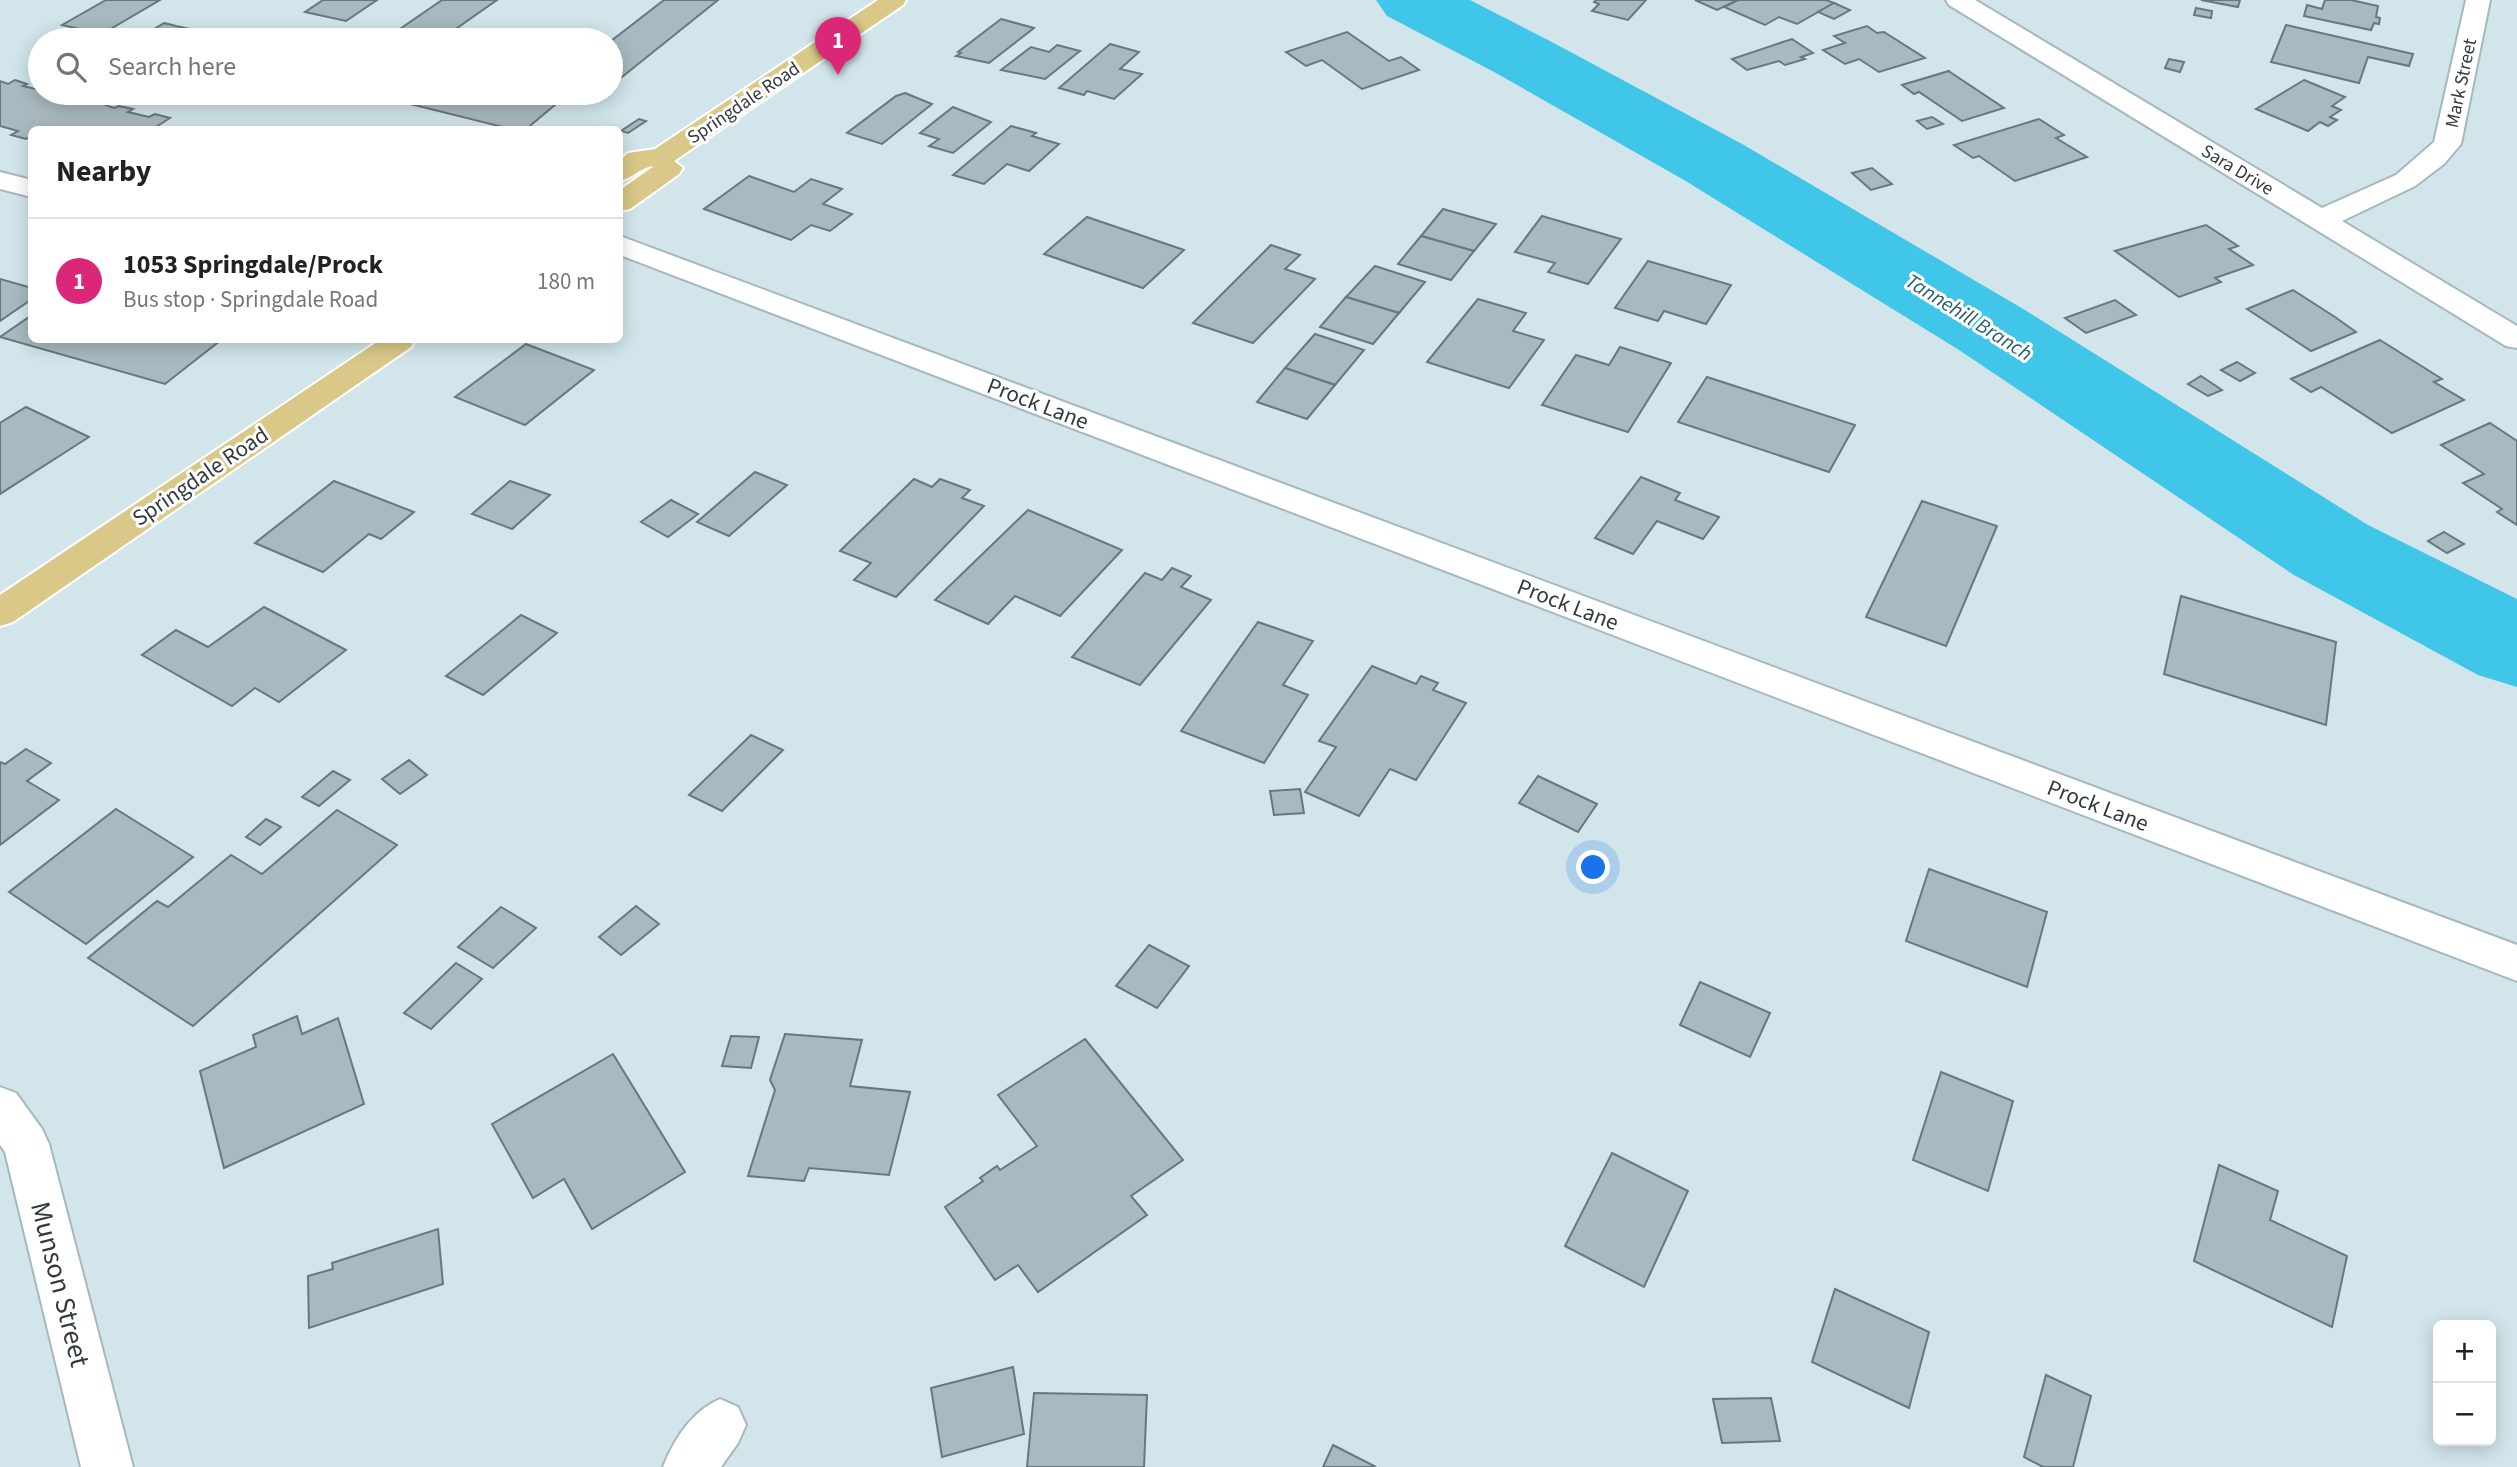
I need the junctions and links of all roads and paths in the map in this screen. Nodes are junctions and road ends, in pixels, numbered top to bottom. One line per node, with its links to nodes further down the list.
1 (894, 0): 4 (main road, Springdale Road)
2 (1958, 0): 9 (street, Sara Drive)
3 (2478, 0): 9 (street, Mark Street)
4 (662, 158): 5 (main road, Springdale Road); 8 (main road, Springdale Road)
5 (623, 171)
6 (0, 180): 7 (street)
7 (28, 188)
8 (623, 201)
9 (2321, 219): 11 (street, Sara Drive)
10 (623, 246): 14 (street, Prock Lane)
11 (2517, 339)
12 (396, 343): 13 (main road, Springdale Road)
13 (0, 613)
14 (2517, 963)
15 (0, 1107): 17 (street, Munson Street)
16 (720, 1425): 18 (street)
17 (107, 1467)
18 (689, 1467)

